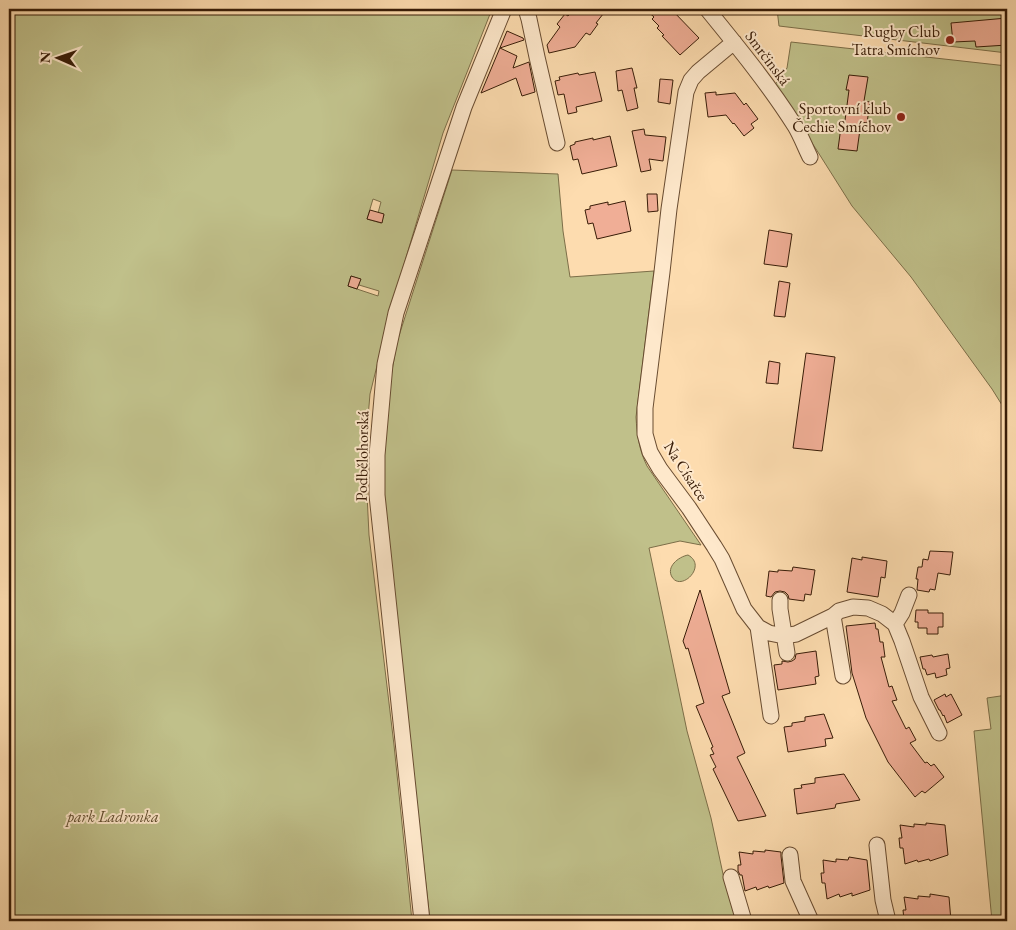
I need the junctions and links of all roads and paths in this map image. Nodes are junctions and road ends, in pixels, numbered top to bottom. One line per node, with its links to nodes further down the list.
1 (504, 9): 20 (street, Podbělohorská)
2 (526, 9): 5 (street)
3 (707, 9): 4 (street, Smrčinská)
4 (734, 42): 6 (street, Smrčinská); 11 (street, Na Císařce)
5 (557, 143)
6 (810, 157)
7 (908, 594): 10 (street)
8 (780, 600): 12 (street)
9 (833, 616): 10 (street); 12 (street); 14 (street)
10 (895, 624): 16 (street)
11 (758, 626): 12 (street, Na Císařce); 15 (street)
12 (784, 636): 13 (street)
13 (787, 653)
14 (843, 676)
15 (771, 716)
16 (939, 733)
17 (877, 845): 23 (street)
18 (790, 855): 22 (street)
19 (731, 877): 21 (street)
20 (422, 921)
21 (744, 921)
22 (811, 921)
23 (888, 921)

